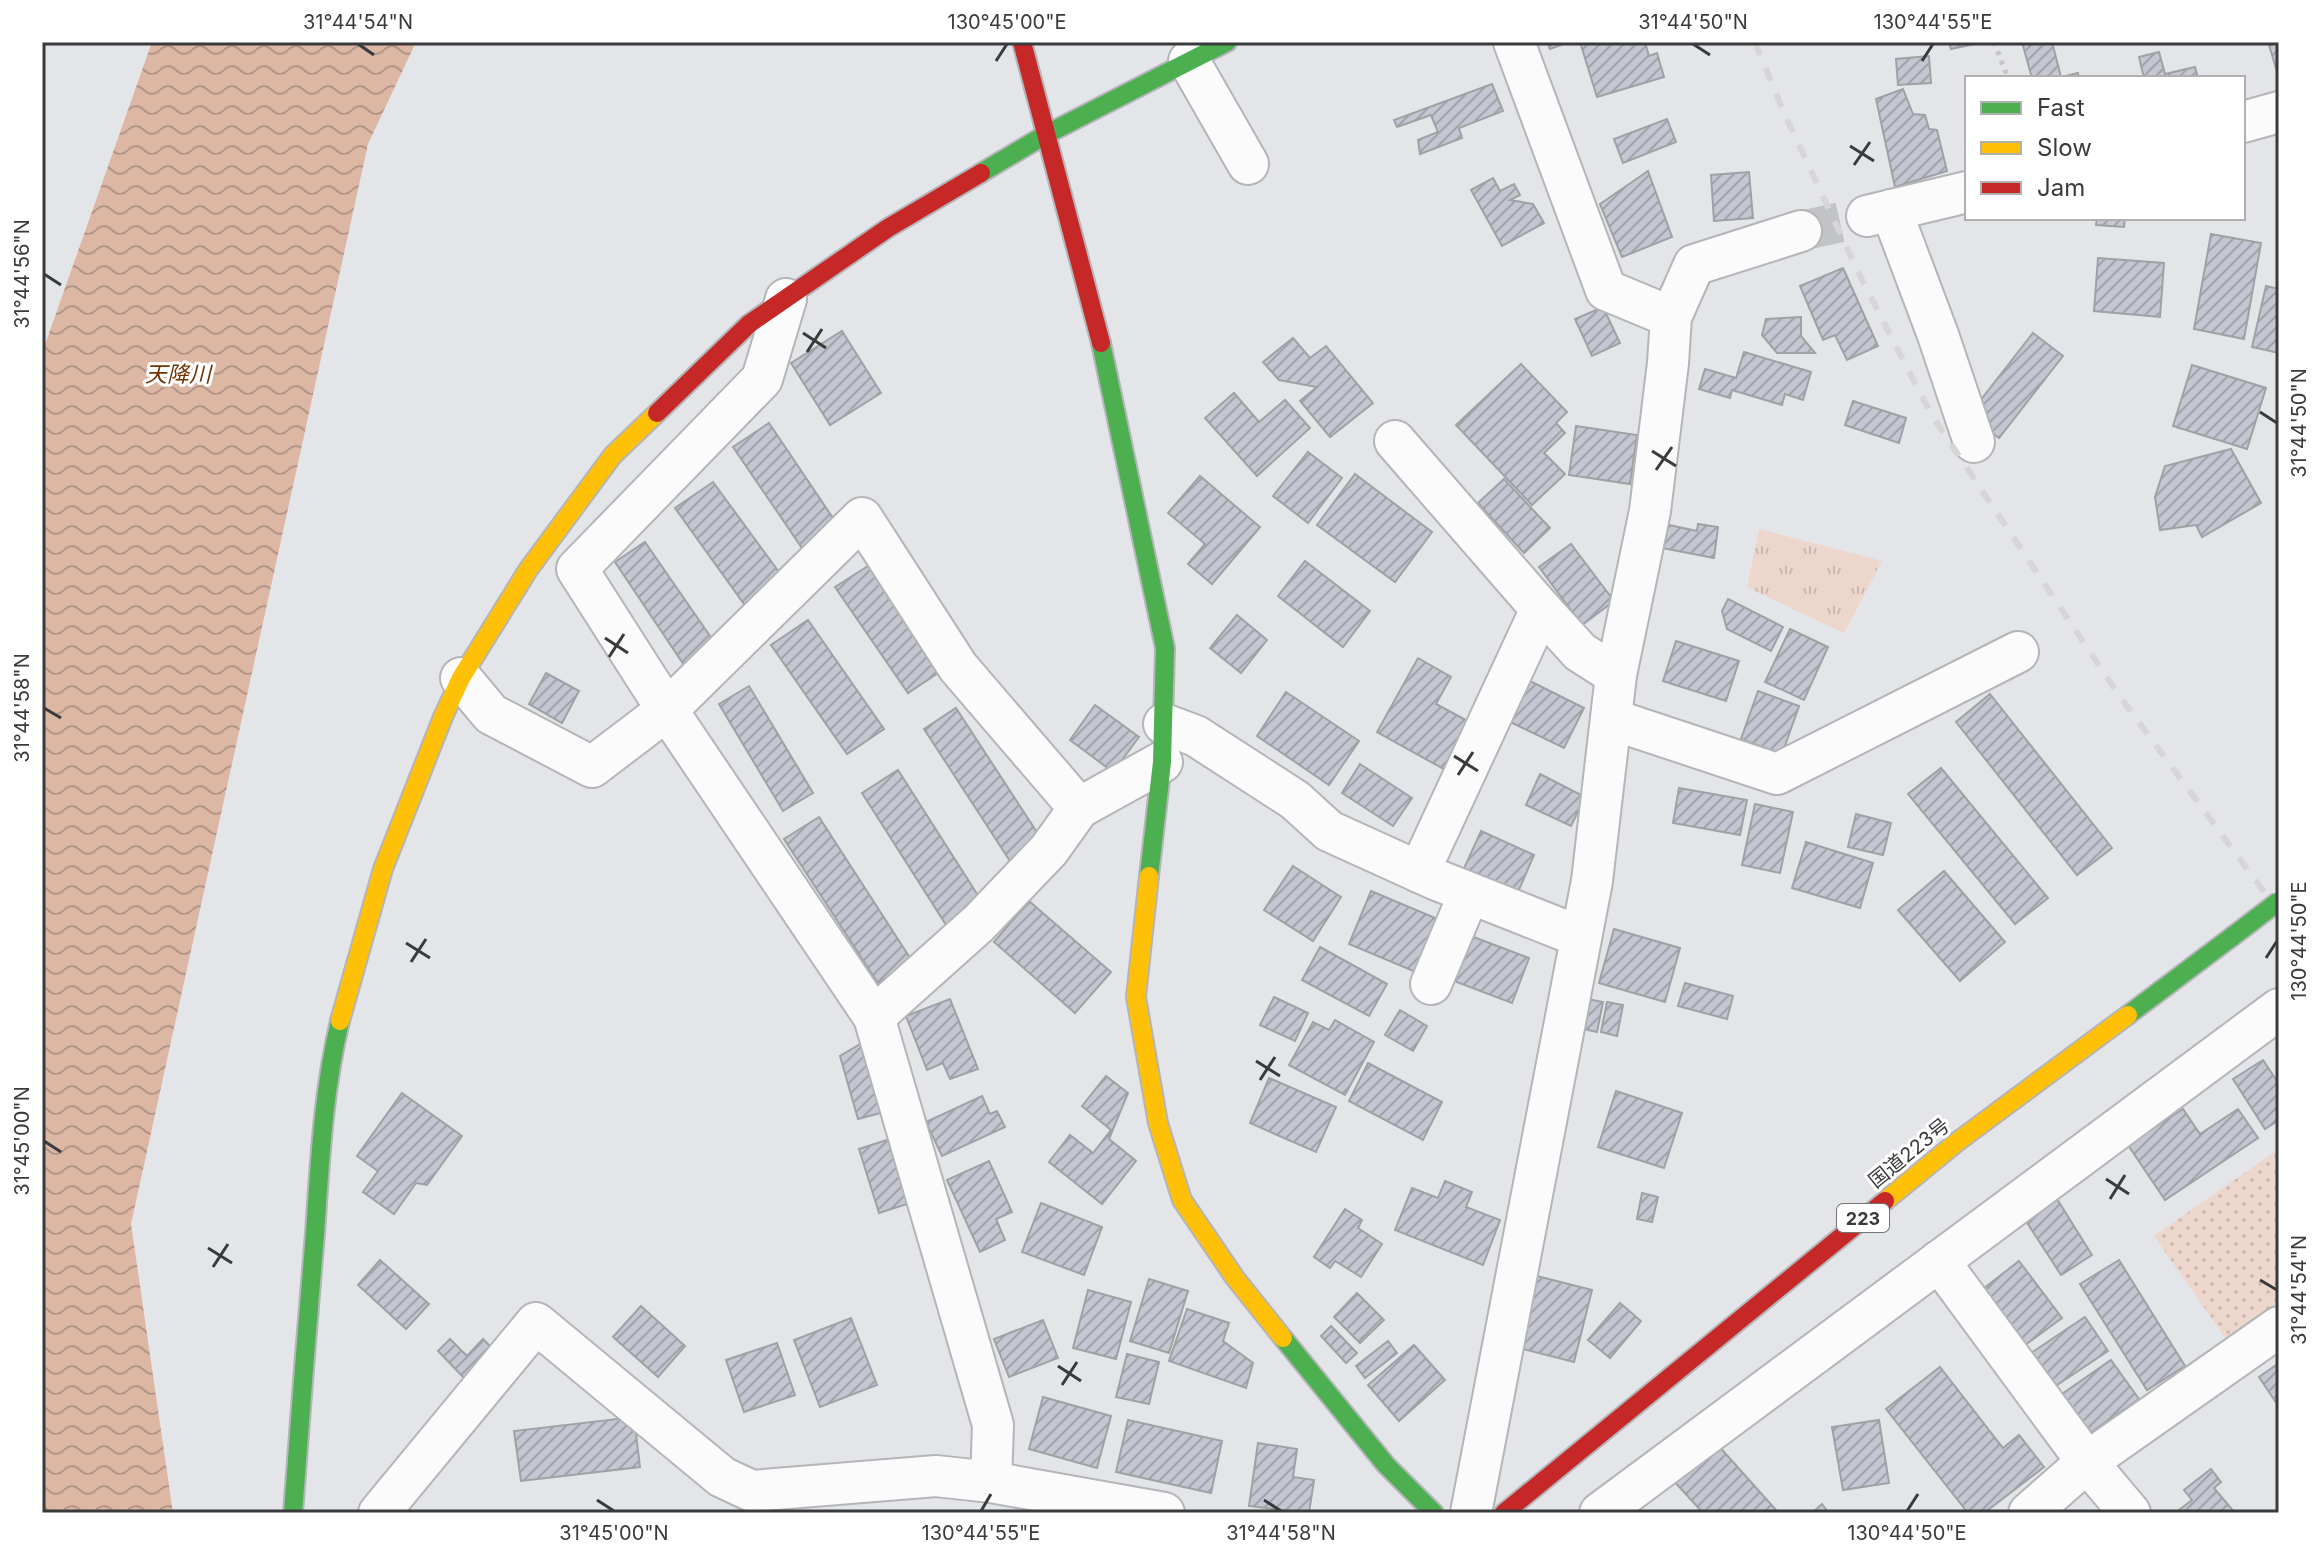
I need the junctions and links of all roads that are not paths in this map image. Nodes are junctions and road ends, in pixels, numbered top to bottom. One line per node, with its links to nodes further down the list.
1 (1022, 42): 7 (main road)
2 (1227, 42): 4 (main road)
3 (1514, 42): 12 (street)
4 (1189, 61): 7 (main road); 8 (street)
5 (2279, 112): 6 (street)
6 (2245, 121)
7 (1045, 135): 11 (main road); 21 (main road)
8 (1248, 164)
9 (1965, 192): 14 (street)
10 (1801, 231): 12 (street)
11 (786, 299): 18 (main road); 19 (street)
12 (1671, 317): 17 (street)
13 (1395, 441): 15 (street)
14 (1974, 442)
15 (1541, 609): 17 (street); 23 (street)
16 (2018, 652): 20 (street)
17 (1616, 675): 20 (street)
18 (461, 678): 19 (street); 34 (main road)
19 (667, 710): 22 (street); 29 (street)
20 (1611, 719): 26 (street)
21 (1163, 743): 22 (street); 23 (street); 37 (main road)
22 (1079, 808): 29 (street)
23 (1419, 872): 24 (street)
24 (1469, 894): 26 (street); 27 (street)
25 (2279, 901): 39 (main road, 国道223号 / 223, bridge)
26 (1581, 937): 38 (street)
27 (1431, 984)
28 (2279, 1009): 30 (street)
29 (874, 1017): 33 (street)
30 (1939, 1261): 32 (street); 40 (street)
31 (2279, 1327): 32 (street)
32 (2087, 1462): 41 (street); 42 (street)
33 (991, 1482): 35 (street); 36 (street)
34 (293, 1513)
35 (379, 1513)
36 (1164, 1513)
37 (1434, 1513)
38 (1471, 1513)
39 (1504, 1513)
40 (1600, 1513)
41 (2029, 1513)
42 (2130, 1513)

